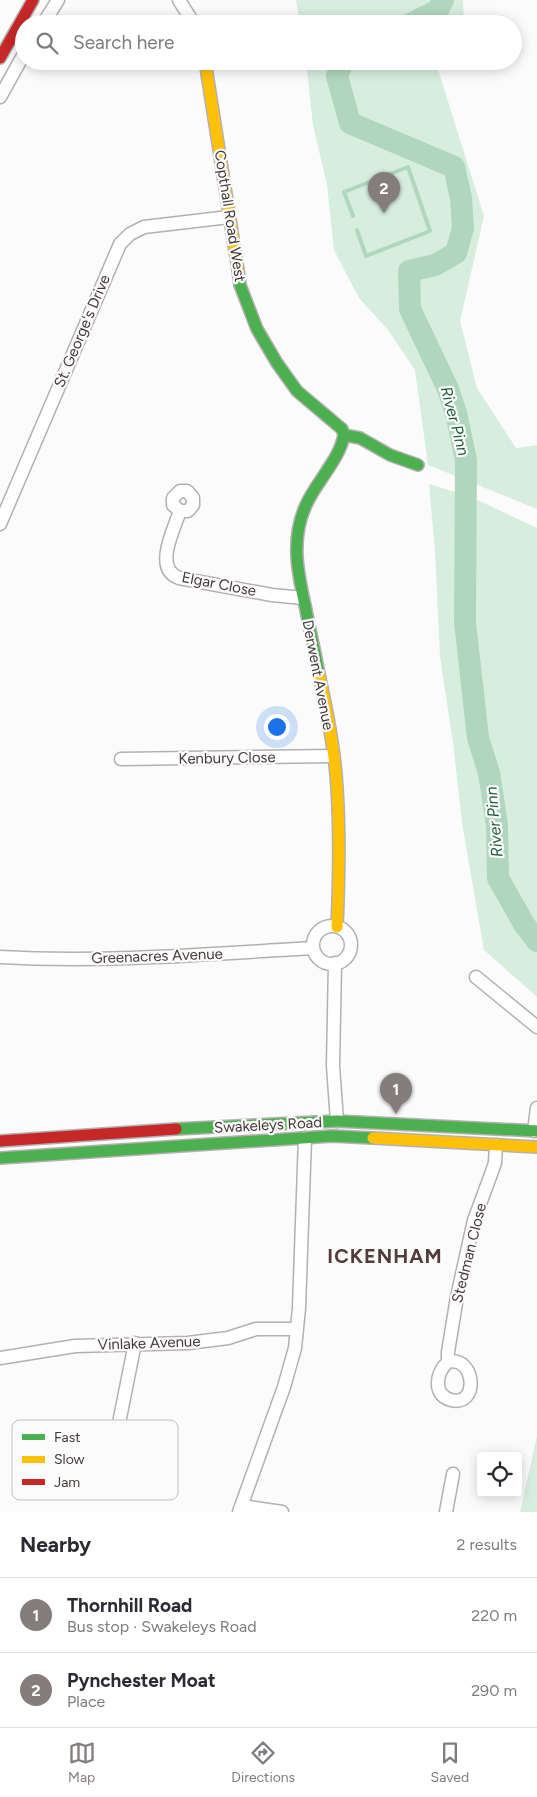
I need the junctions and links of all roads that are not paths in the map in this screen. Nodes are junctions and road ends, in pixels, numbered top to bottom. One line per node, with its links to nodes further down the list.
1 (33, 0): 4 (main road)
2 (58, 0): 5 (street)
3 (179, 0): 6 (street)
4 (24, 15)
5 (49, 15)
6 (188, 15)
7 (15, 32): 8 (main road)
8 (0, 58)
9 (15, 70): 11 (street)
10 (206, 70): 12 (main road, Copthall Road West)
11 (0, 97)
12 (229, 217): 13 (main road, Copthall Road West); 16 (street, St. George's Drive)
13 (344, 435): 14 (main road); 17 (main road, Derwent Avenue)
14 (418, 465)
15 (180, 511): 17 (street, Elgar Close)
16 (0, 524)
17 (303, 598): 18 (main road, Derwent Avenue)
18 (333, 756): 19 (street, Kenbury Close); 20 (main road, Derwent Avenue)
19 (121, 759)
20 (337, 927): 21 (street); 23 (street)
21 (313, 948): 22 (street, Greenacres Avenue); 23 (street)
22 (0, 957)
23 (334, 963): 27 (street)
24 (476, 977): 25 (street)
25 (537, 1027)
26 (537, 1108): 30 (street)
27 (337, 1121): 28 (main road, Swakeleys Road); 29 (main road, Swakeleys Road)
28 (178, 1128): 32 (main road, Swakeleys Road); 35 (main road)
29 (484, 1128): 30 (main road, Swakeleys Road); 33 (main road)
30 (536, 1131)
31 (305, 1138): 33 (main road, Swakeleys Road); 35 (main road, Swakeleys Road); 38 (street)
32 (0, 1141)
33 (483, 1144): 34 (main road, Swakeleys Road)
34 (496, 1145): 36 (main road, Swakeleys Road); 41 (street, Stedman Close)
35 (178, 1146): 37 (main road, Swakeleys Road)
36 (537, 1147)
37 (0, 1158)
38 (297, 1329): 39 (street, Vinlake Avenue); 44 (street)
39 (135, 1344): 40 (street, Vinlake Avenue); 42 (street)
40 (0, 1358)
41 (448, 1362)
42 (120, 1420)
43 (453, 1474): 46 (street)
44 (241, 1509): 45 (street)
45 (282, 1512)
46 (446, 1512)

